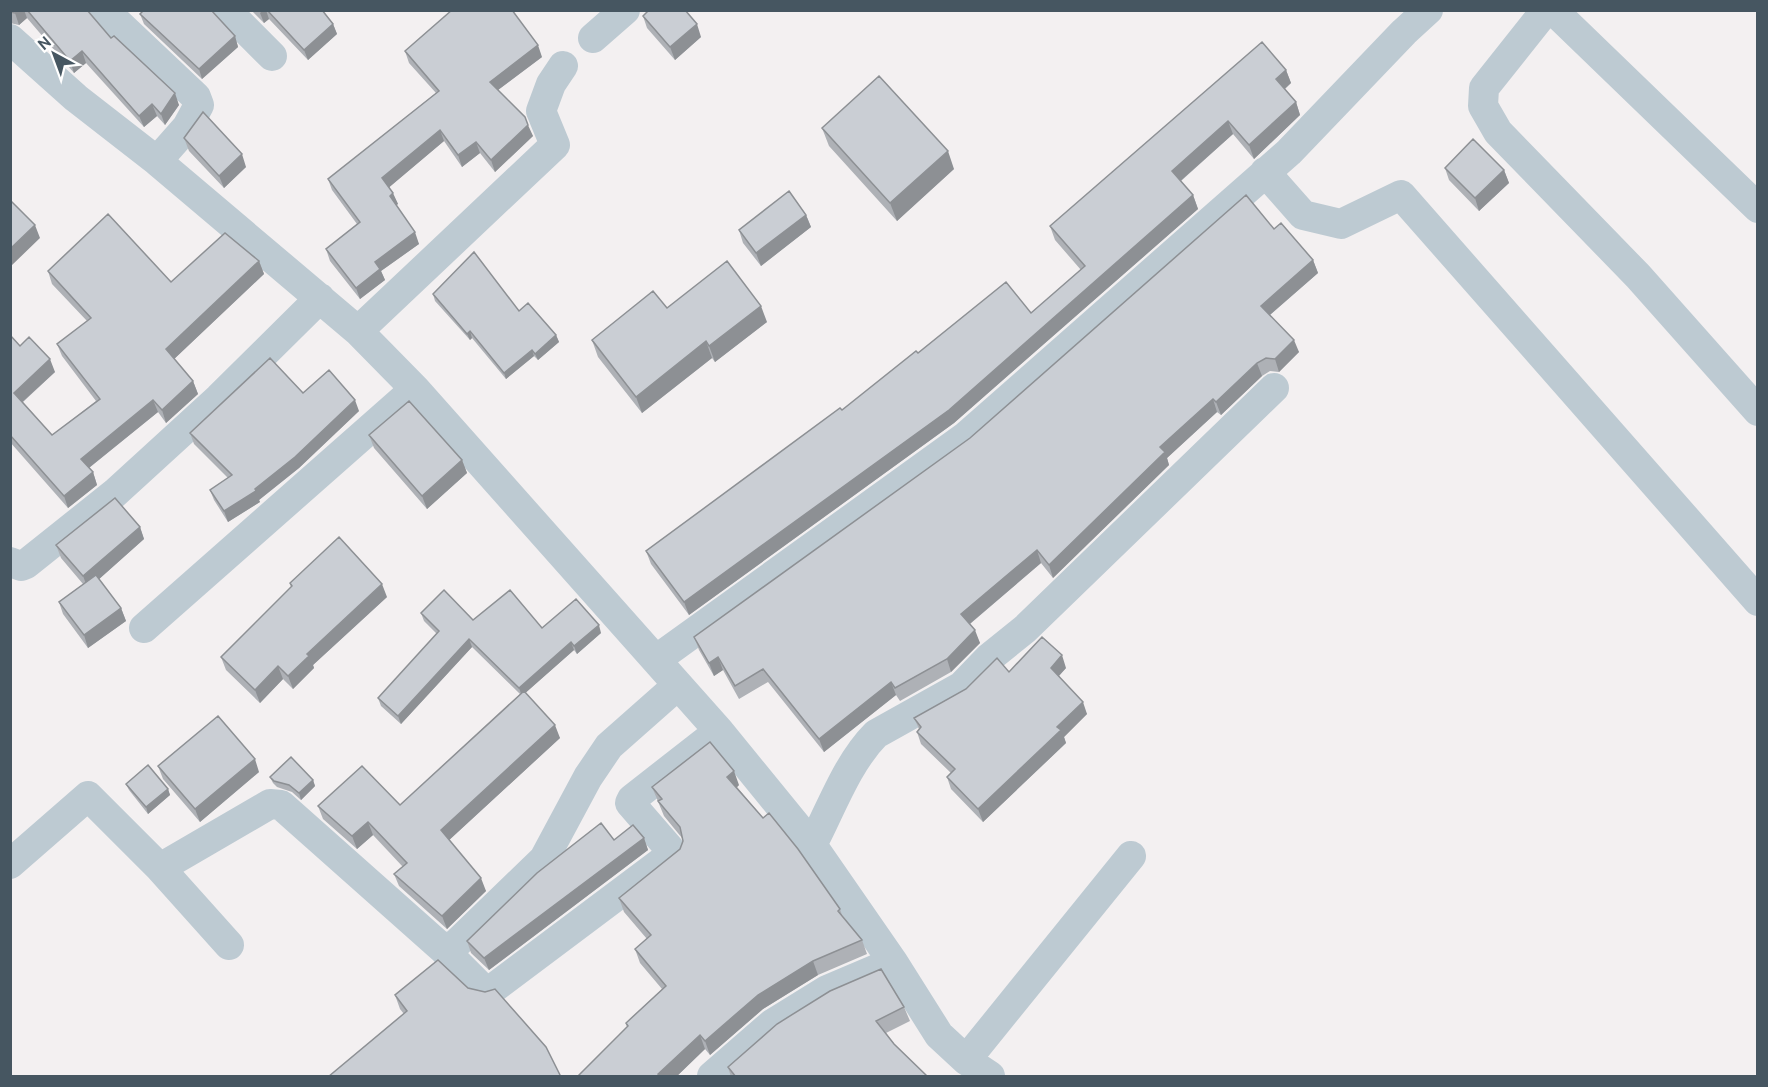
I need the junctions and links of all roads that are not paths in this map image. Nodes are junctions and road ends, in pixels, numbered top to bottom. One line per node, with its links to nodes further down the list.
1 (104, 10): 11 (street)
2 (226, 10): 9 (street)
3 (625, 10): 7 (street)
4 (1428, 10): 12 (street)
5 (1546, 10): 18 (street)
6 (1553, 10): 13 (street)
7 (593, 38)
8 (10, 39): 11 (street)
9 (272, 56)
10 (563, 66): 15 (street)
11 (157, 161): 14 (street)
12 (1265, 172): 20 (street); 22 (street)
13 (1758, 208)
14 (320, 298): 15 (street); 19 (street)
15 (358, 331): 17 (street)
16 (1274, 388): 25 (street)
17 (415, 389): 21 (street); 22 (street)
18 (1758, 411)
19 (10, 562)
20 (1758, 600)
21 (144, 628)
22 (657, 659): 23 (street)
23 (678, 685): 24 (street); 30 (street)
24 (718, 731): 25 (street); 30 (street)
25 (812, 845): 31 (street)
26 (1131, 856): 32 (street)
27 (10, 864): 28 (street)
28 (160, 868): 29 (street); 30 (street)
29 (229, 945)
30 (442, 948)
31 (893, 962): 32 (street); 33 (street)
32 (978, 1068)
33 (711, 1077)

